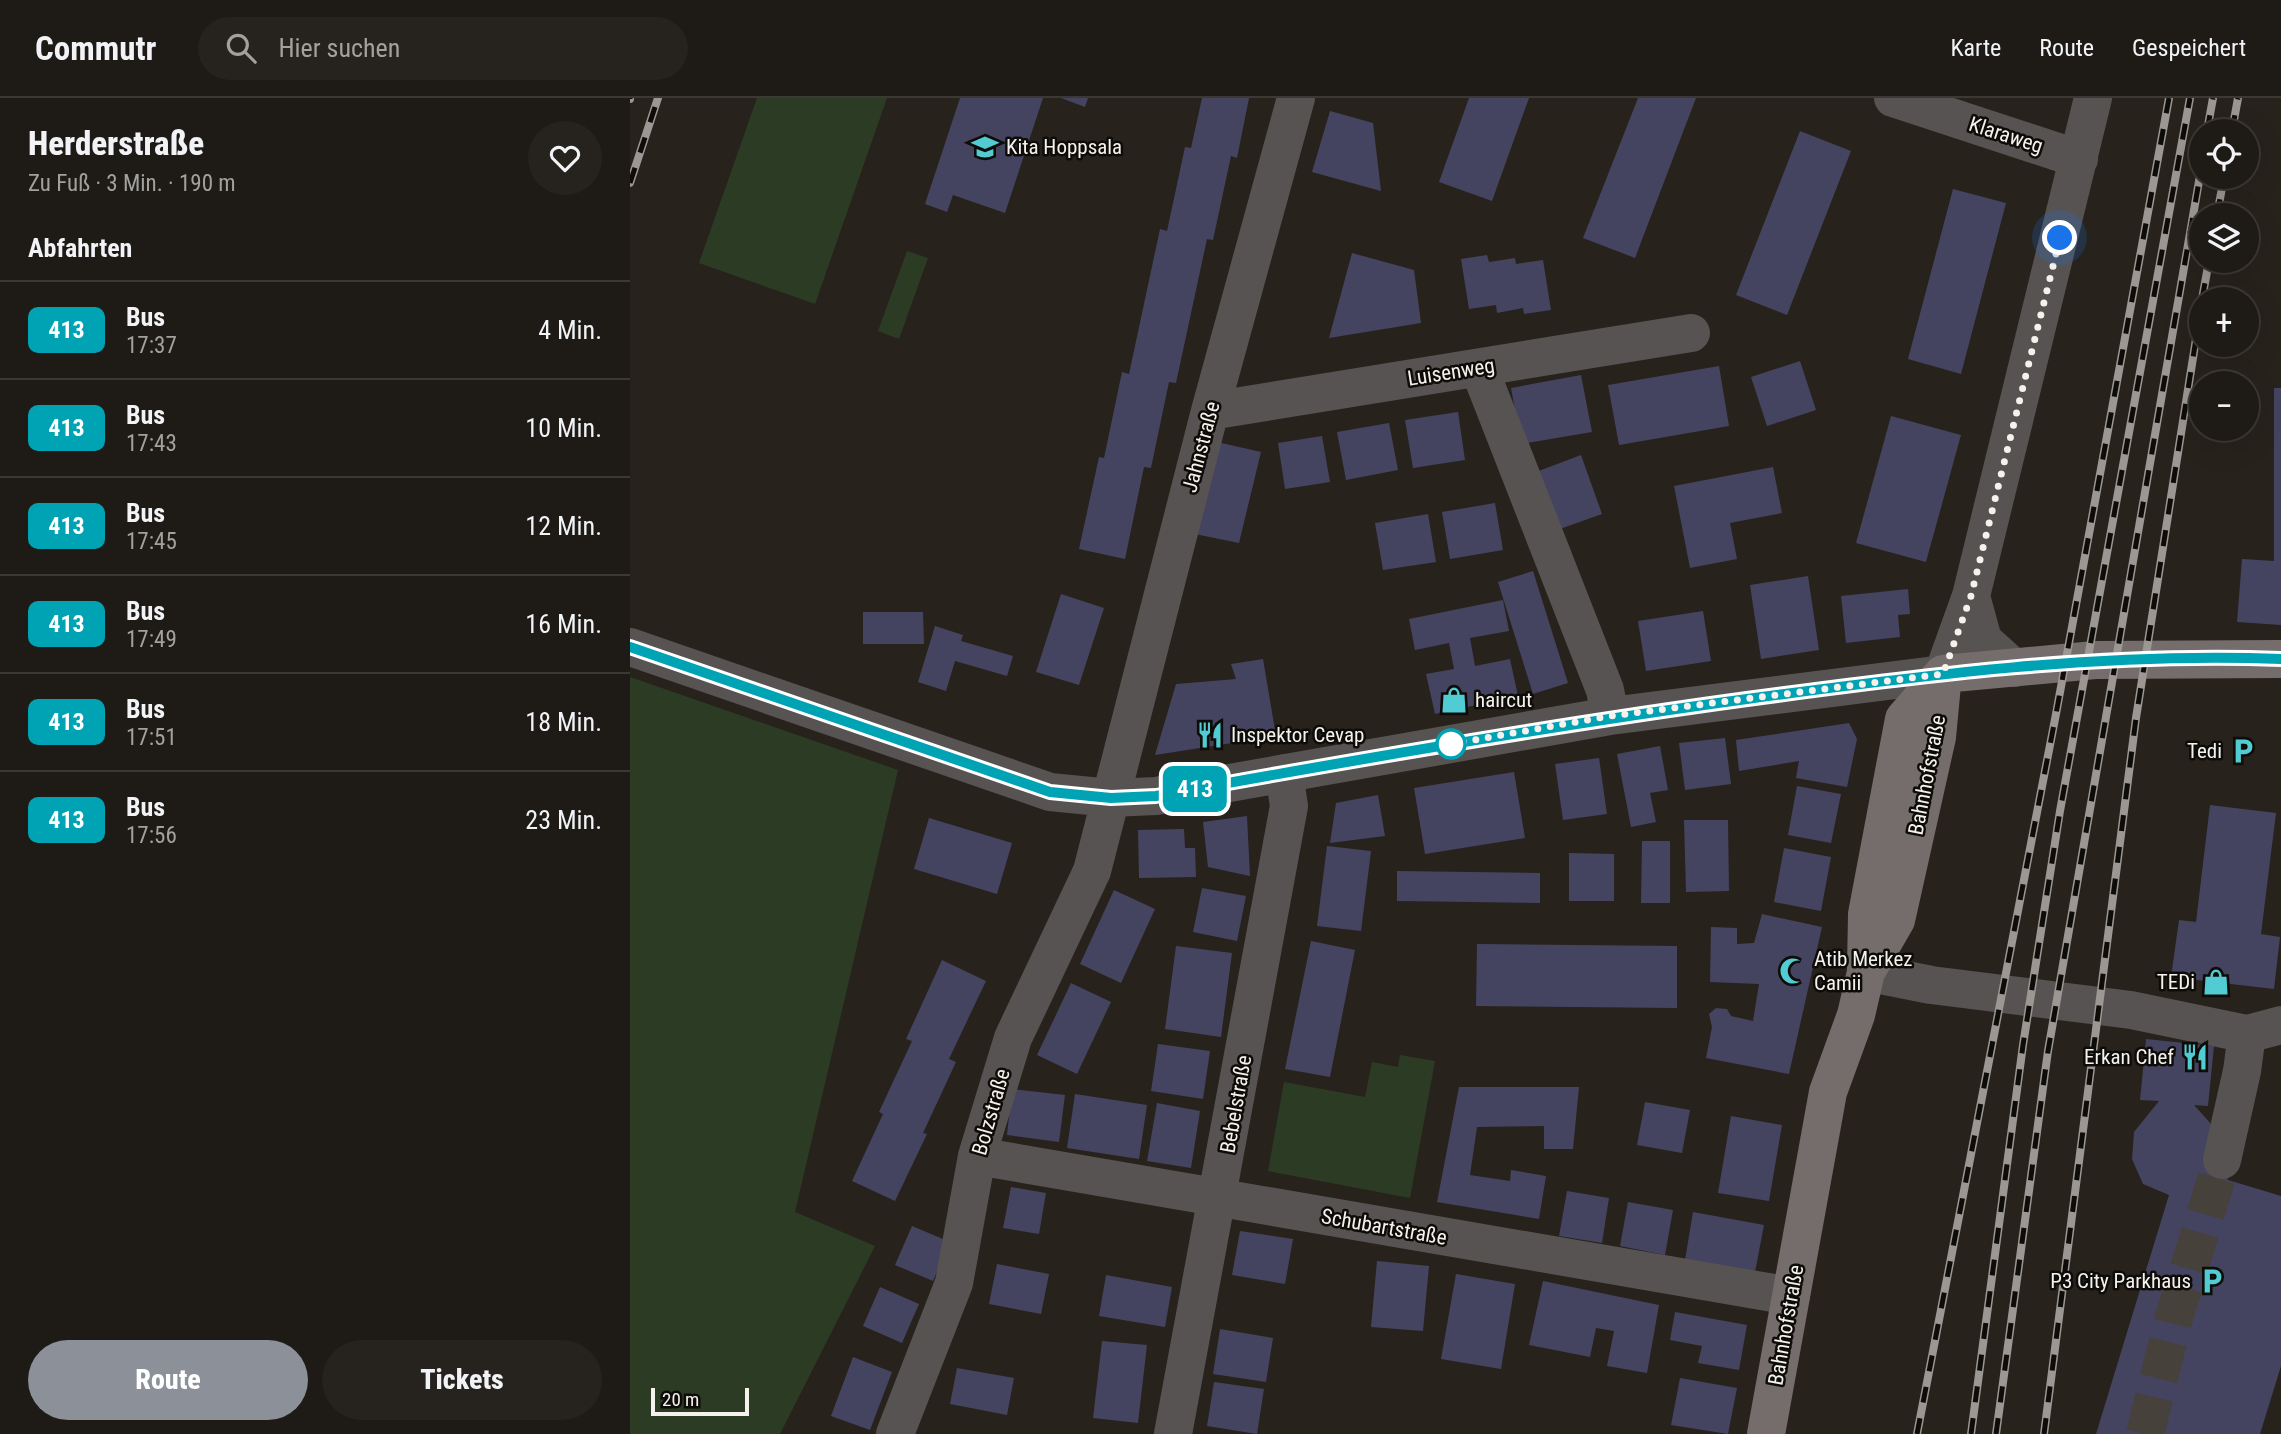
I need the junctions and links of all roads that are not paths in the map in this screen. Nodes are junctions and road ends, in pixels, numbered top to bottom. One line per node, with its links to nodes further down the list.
1 (1296, 98): 7 (street, Jahnstraße)
2 (1893, 98): 4 (street, Klaraweg)
3 (2093, 98): 4 (street)
4 (2079, 159): 8 (street)
5 (1690, 333): 6 (street, Luisenweg)
6 (1479, 368): 7 (street, Luisenweg); 13 (street)
7 (1210, 411): 15 (street, Jahnstraße)
8 (1971, 596): 11 (street); 12 (street)
9 (630, 647): 15 (street)
10 (2281, 659): 11 (main road)
11 (2014, 668): 12 (main road)
12 (1943, 674): 13 (street); 16 (main road, Bahnhofstraße)
13 (1610, 716): 14 (street)
14 (1284, 773): 15 (street); 20 (street, Bebelstraße)
15 (1111, 798): 18 (street, Bolzstraße)
16 (1866, 972): 17 (street); 21 (main road, Bahnhofstraße)
17 (2264, 1030): 19 (street)
18 (977, 1156): 20 (street, Schubartstraße); 22 (street, Bolzstraße)
19 (2222, 1160)
20 (1218, 1199): 21 (street, Schubartstraße); 23 (street, Bebelstraße)
21 (1791, 1296): 24 (main road, Bahnhofstraße)
22 (895, 1434)
23 (1173, 1434)
24 (1766, 1434)

